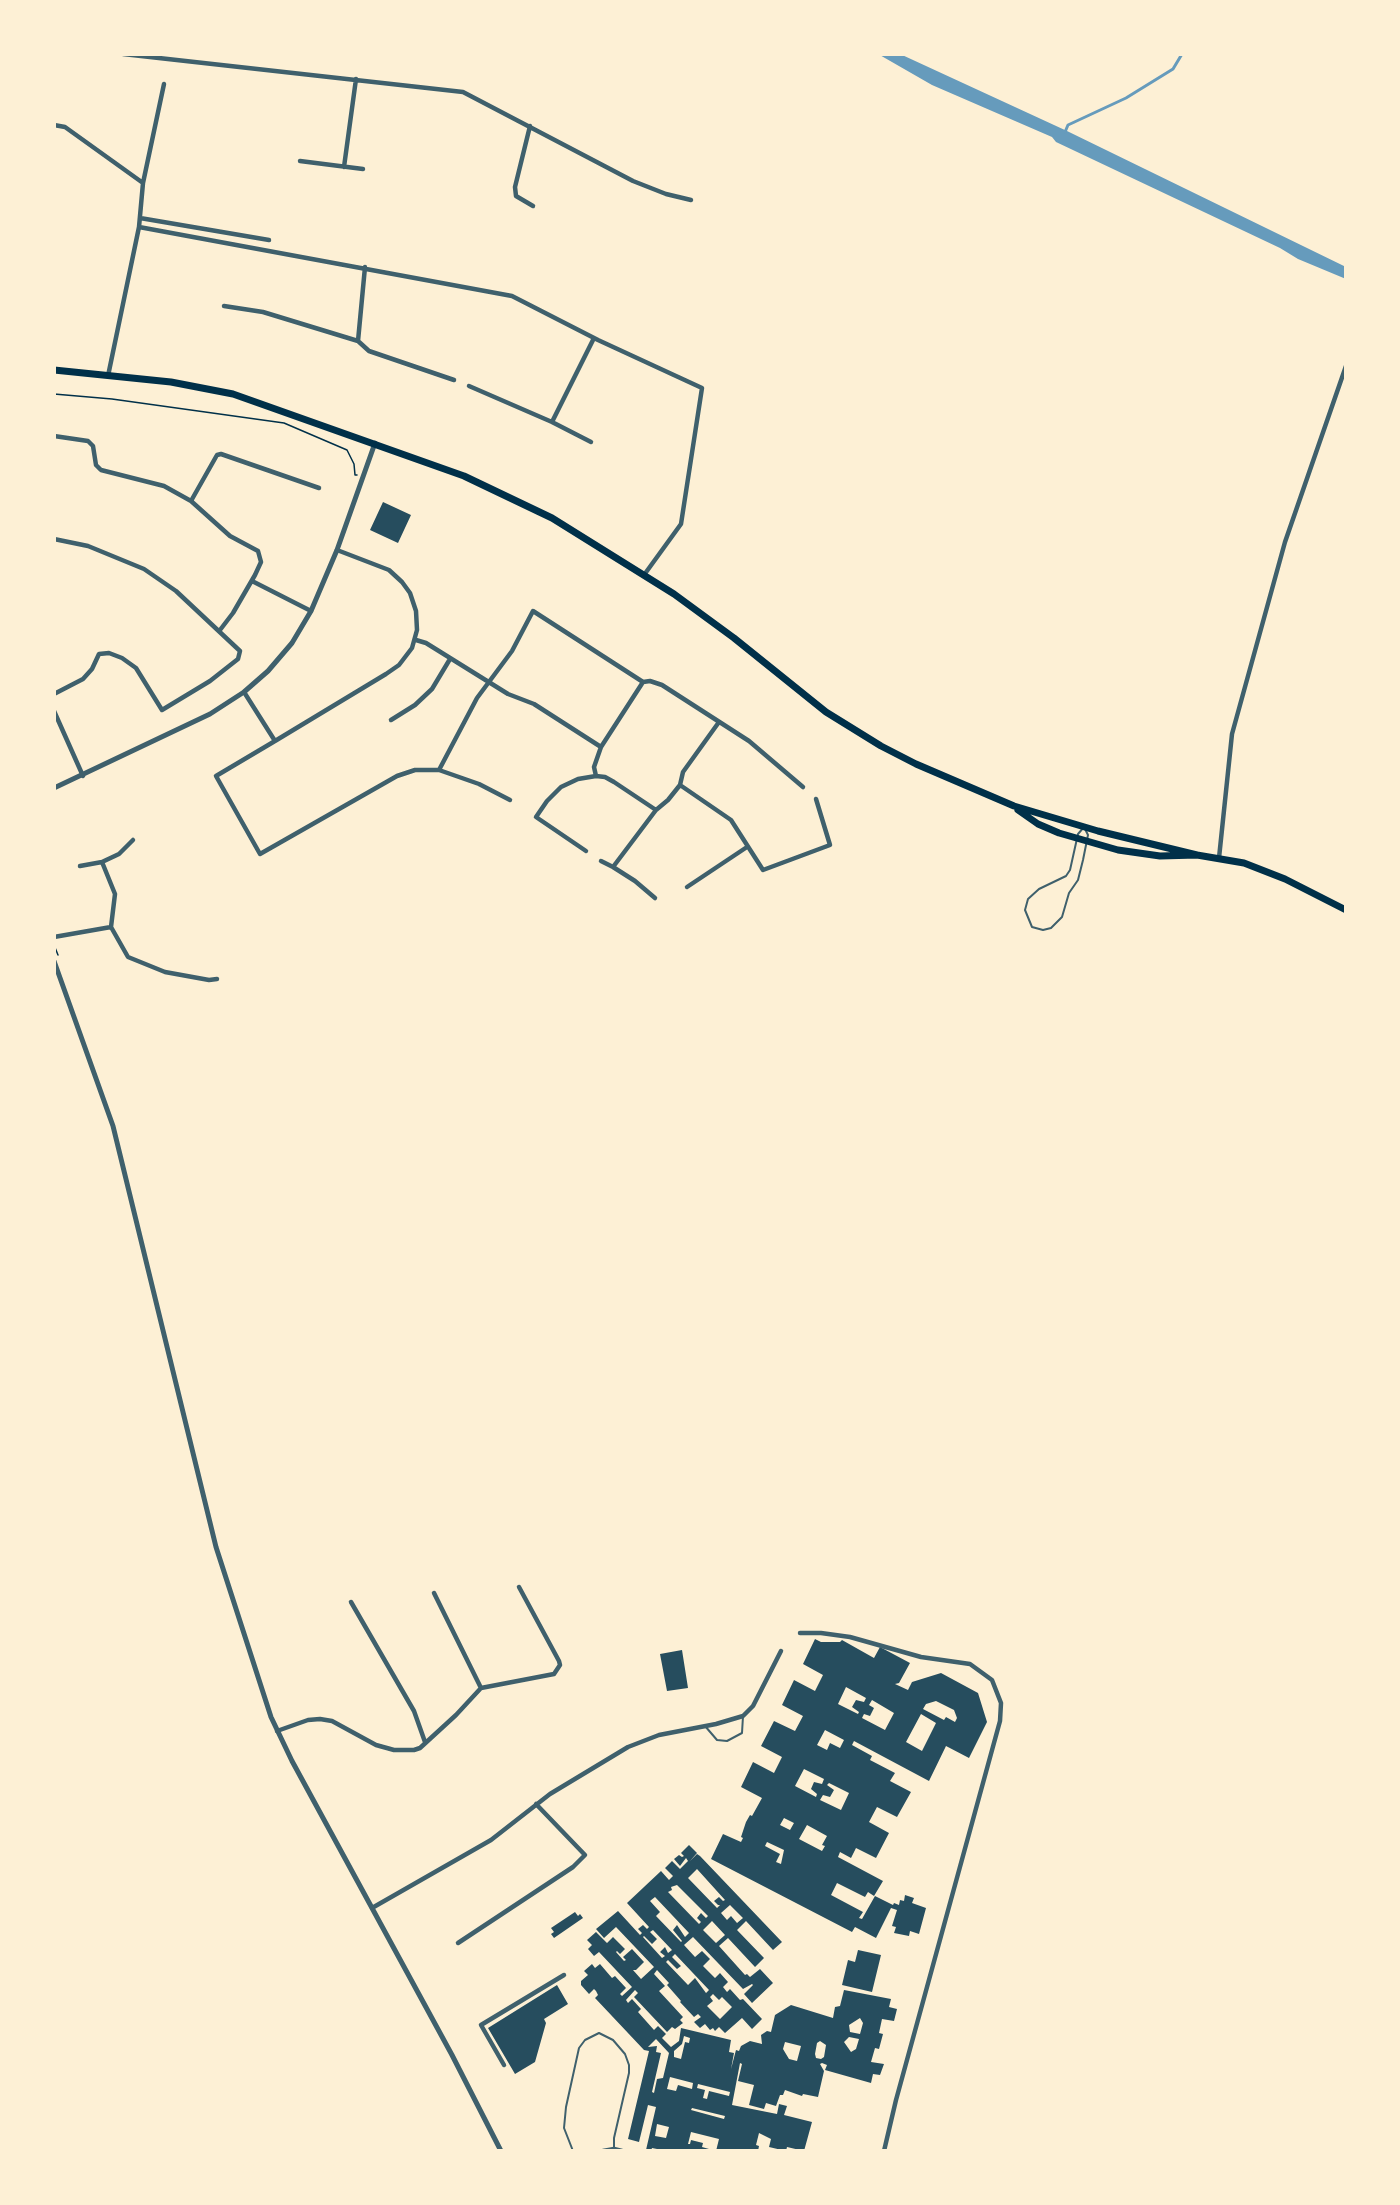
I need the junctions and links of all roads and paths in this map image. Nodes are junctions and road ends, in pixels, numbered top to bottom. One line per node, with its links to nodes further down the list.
1 (123, 54): 2 (street)
2 (356, 79): 5 (street); 7 (street)
3 (164, 84): 9 (street)
4 (54, 125): 9 (street)
5 (530, 126): 10 (street); 11 (street)
6 (300, 161): 7 (street)
7 (344, 167): 8 (street)
8 (363, 169)
9 (143, 183): 12 (street)
10 (691, 200)
11 (533, 206)
12 (140, 218): 13 (street); 14 (street)
13 (139, 227): 15 (street); 21 (street)
14 (269, 240)
15 (365, 267): 17 (street); 18 (street)
16 (224, 306): 18 (street)
17 (594, 338): 25 (street); 34 (street)
18 (358, 341): 22 (street)
19 (1346, 366): 66 (street)
20 (54, 370): 21 (highway)
21 (108, 376): 28 (highway)
22 (454, 380)
23 (469, 386): 25 (street)
24 (54, 394): 29 (path)
25 (552, 422): 27 (street)
26 (54, 436): 31 (street)
27 (591, 442)
28 (375, 443): 33 (street); 34 (highway)
29 (355, 475)
30 (319, 488): 31 (street)
31 (191, 501): 35 (street)
32 (54, 539): 37 (street)
33 (337, 550): 36 (street); 38 (street)
34 (644, 575): 57 (highway)
35 (252, 580): 36 (street); 37 (street)
36 (311, 611): 42 (street)
37 (220, 630): 43 (street)
38 (416, 640): 39 (street); 47 (street)
39 (450, 659): 40 (street); 45 (street)
40 (489, 682): 41 (street); 48 (street); 49 (street)
41 (643, 682): 46 (street); 48 (street)
42 (244, 692): 47 (street); 50 (street)
43 (54, 694)
44 (54, 711): 50 (street)
45 (391, 720)
46 (718, 722): 52 (street); 53 (street)
47 (275, 741): 49 (street)
48 (601, 747): 51 (street)
49 (440, 770): 56 (street)
50 (83, 776): 54 (street)
51 (596, 776): 58 (street); 64 (street)
52 (680, 784): 58 (street); 63 (street)
53 (803, 787)
54 (54, 788)
55 (816, 799): 63 (street)
56 (510, 800)
57 (1014, 806): 59 (highway); 60 (highway)
58 (656, 810): 70 (street)
59 (1084, 827): 60 (lane); 62 (lane); 65 (highway)
60 (1076, 839): 62 (highway); 62 (lane)
61 (133, 840): 68 (street)
62 (1086, 842): 65 (highway)
63 (747, 847): 71 (street)
64 (586, 851)
65 (1197, 855): 66 (highway)
66 (1219, 858): 73 (highway)
67 (601, 861): 70 (street)
68 (102, 862): 69 (street); 74 (street)
69 (80, 866)
70 (613, 867): 72 (street)
71 (687, 887)
72 (656, 898)
73 (1346, 910)
74 (111, 927): 75 (street); 80 (street)
75 (54, 938)
76 (54, 945): 77 (path)
77 (57, 960): 89 (street)
78 (209, 973): 80 (street)
79 (216, 979): 80 (street)
80 (209, 980)
81 (519, 1587): 86 (street)
82 (434, 1593): 86 (street)
83 (351, 1602): 90 (street)
84 (800, 1633): 101 (street)
85 (781, 1651): 87 (street)
86 (482, 1688): 90 (street)
87 (743, 1716): 88 (street); 88 (lane)
88 (705, 1726): 91 (street)
89 (278, 1731): 90 (street); 92 (street)
90 (425, 1742)
91 (536, 1804): 92 (street); 93 (street)
92 (372, 1908): 97 (street)
93 (458, 1943)
94 (564, 1975): 95 (street)
95 (504, 2065)
96 (614, 2149): 98 (lane); 99 (street); 100 (street)
97 (501, 2151)
98 (573, 2151)
99 (603, 2151)
100 (622, 2151)
101 (884, 2151)

